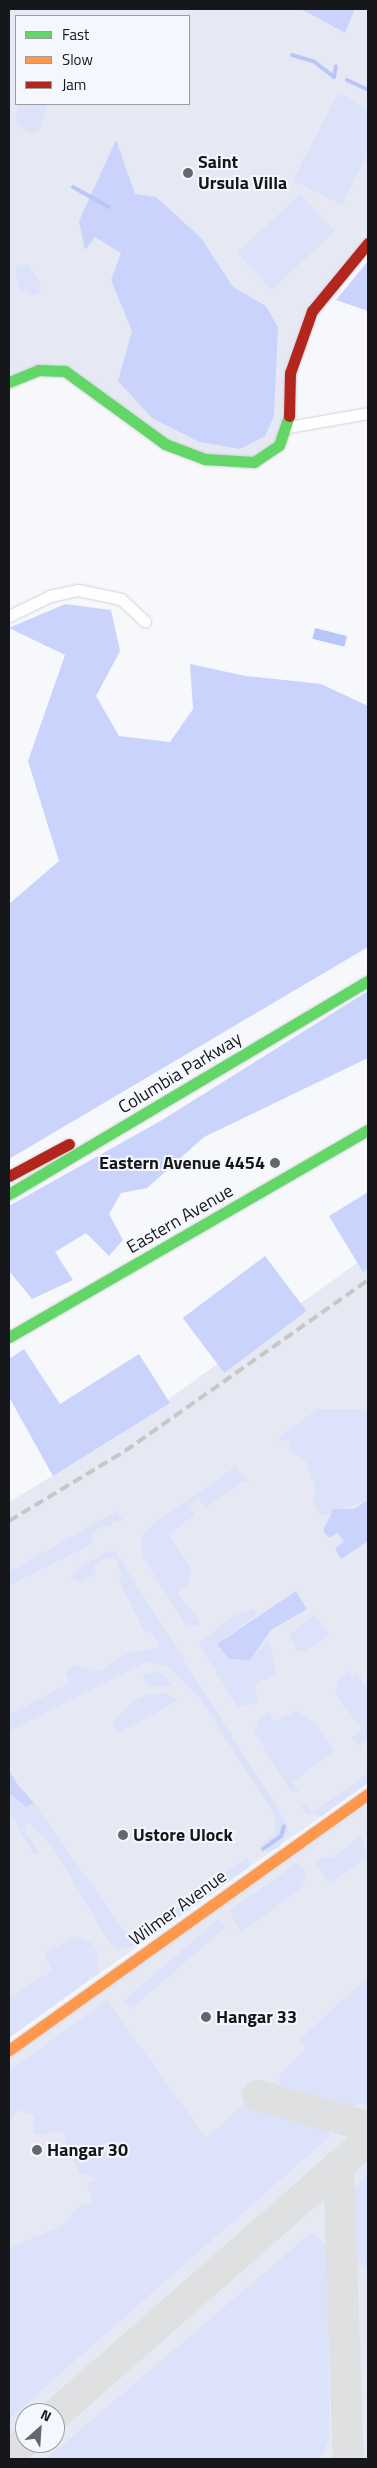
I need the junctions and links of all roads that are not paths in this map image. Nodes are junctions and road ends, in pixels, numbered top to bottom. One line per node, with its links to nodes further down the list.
1 (368, 243): 4 (main road)
2 (9, 382): 4 (main road)
3 (368, 413): 4 (street)
4 (289, 427)
5 (9, 616): 6 (street)
6 (145, 621)
7 (368, 966): 10 (main road, Columbia Parkway)
8 (368, 981): 11 (main road, Columbia Parkway)
9 (368, 1130): 12 (main road, Eastern Avenue)
10 (9, 1176)
11 (9, 1194)
12 (9, 1338)
13 (368, 1794): 14 (main road, Wilmer Avenue)
14 (9, 2050)

